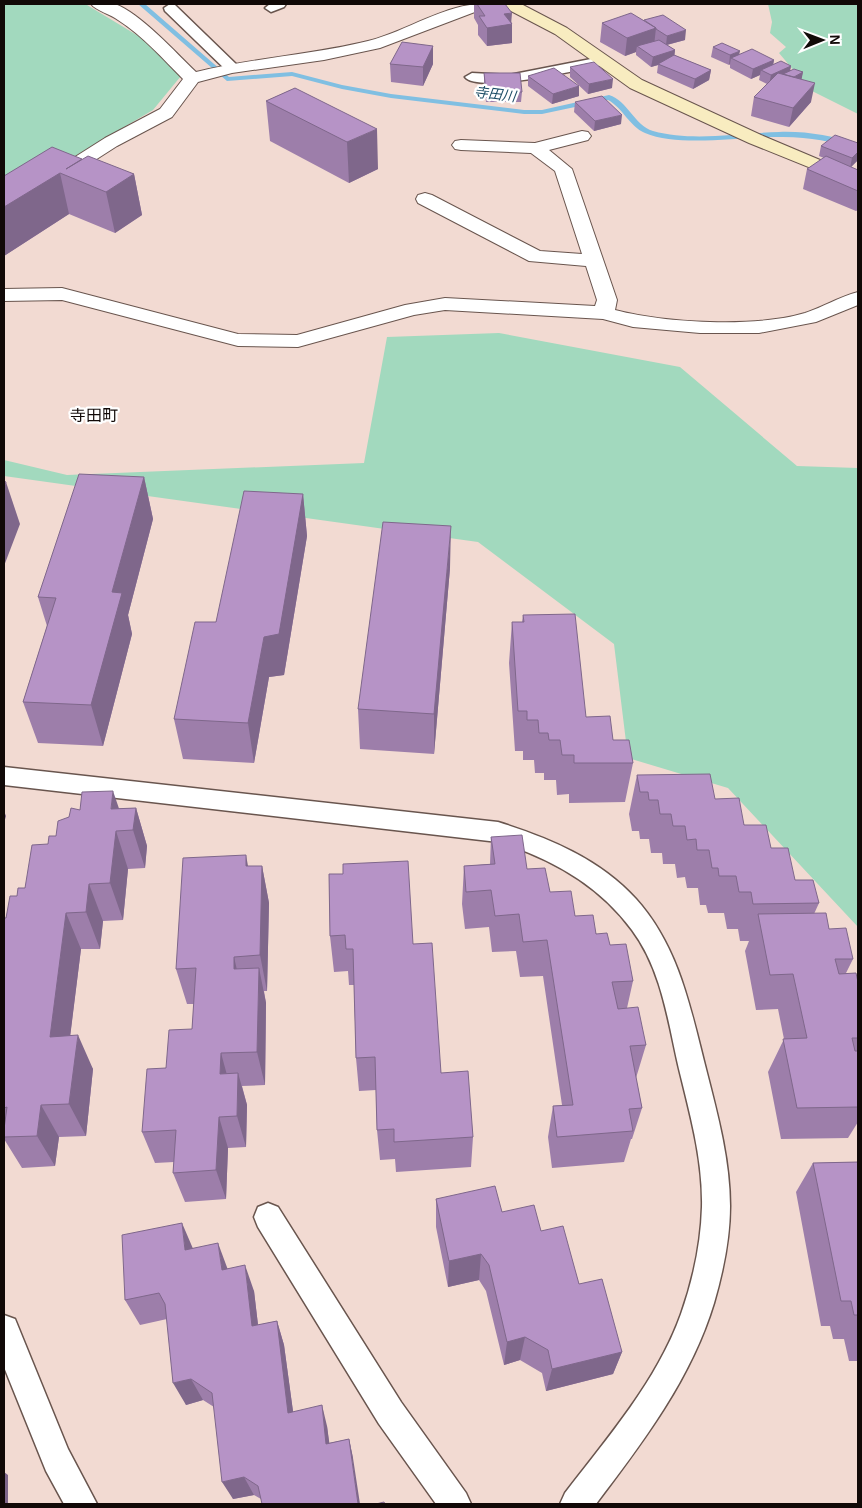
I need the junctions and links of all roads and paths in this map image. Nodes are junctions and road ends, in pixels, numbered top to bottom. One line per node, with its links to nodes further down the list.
1 (99, 4): 7 (street)
2 (483, 4): 6 (street)
3 (504, 4): 5 (street)
4 (170, 8): 6 (lane)
5 (602, 61): 8 (lane); 12 (street)
6 (232, 68): 7 (street)
7 (198, 76): 14 (street)
8 (472, 77)
9 (582, 136): 11 (street)
10 (461, 145): 11 (street)
11 (534, 148): 15 (street)
12 (858, 182)
13 (425, 198): 15 (street)
14 (4, 210)
15 (594, 261): 18 (street)
16 (4, 295): 18 (street)
17 (858, 298): 18 (street)
18 (604, 313)
19 (4, 776): 24 (lane)
20 (268, 1217): 23 (lane)
21 (4, 1330): 22 (lane)
22 (81, 1504)
23 (455, 1504)
24 (576, 1504)

